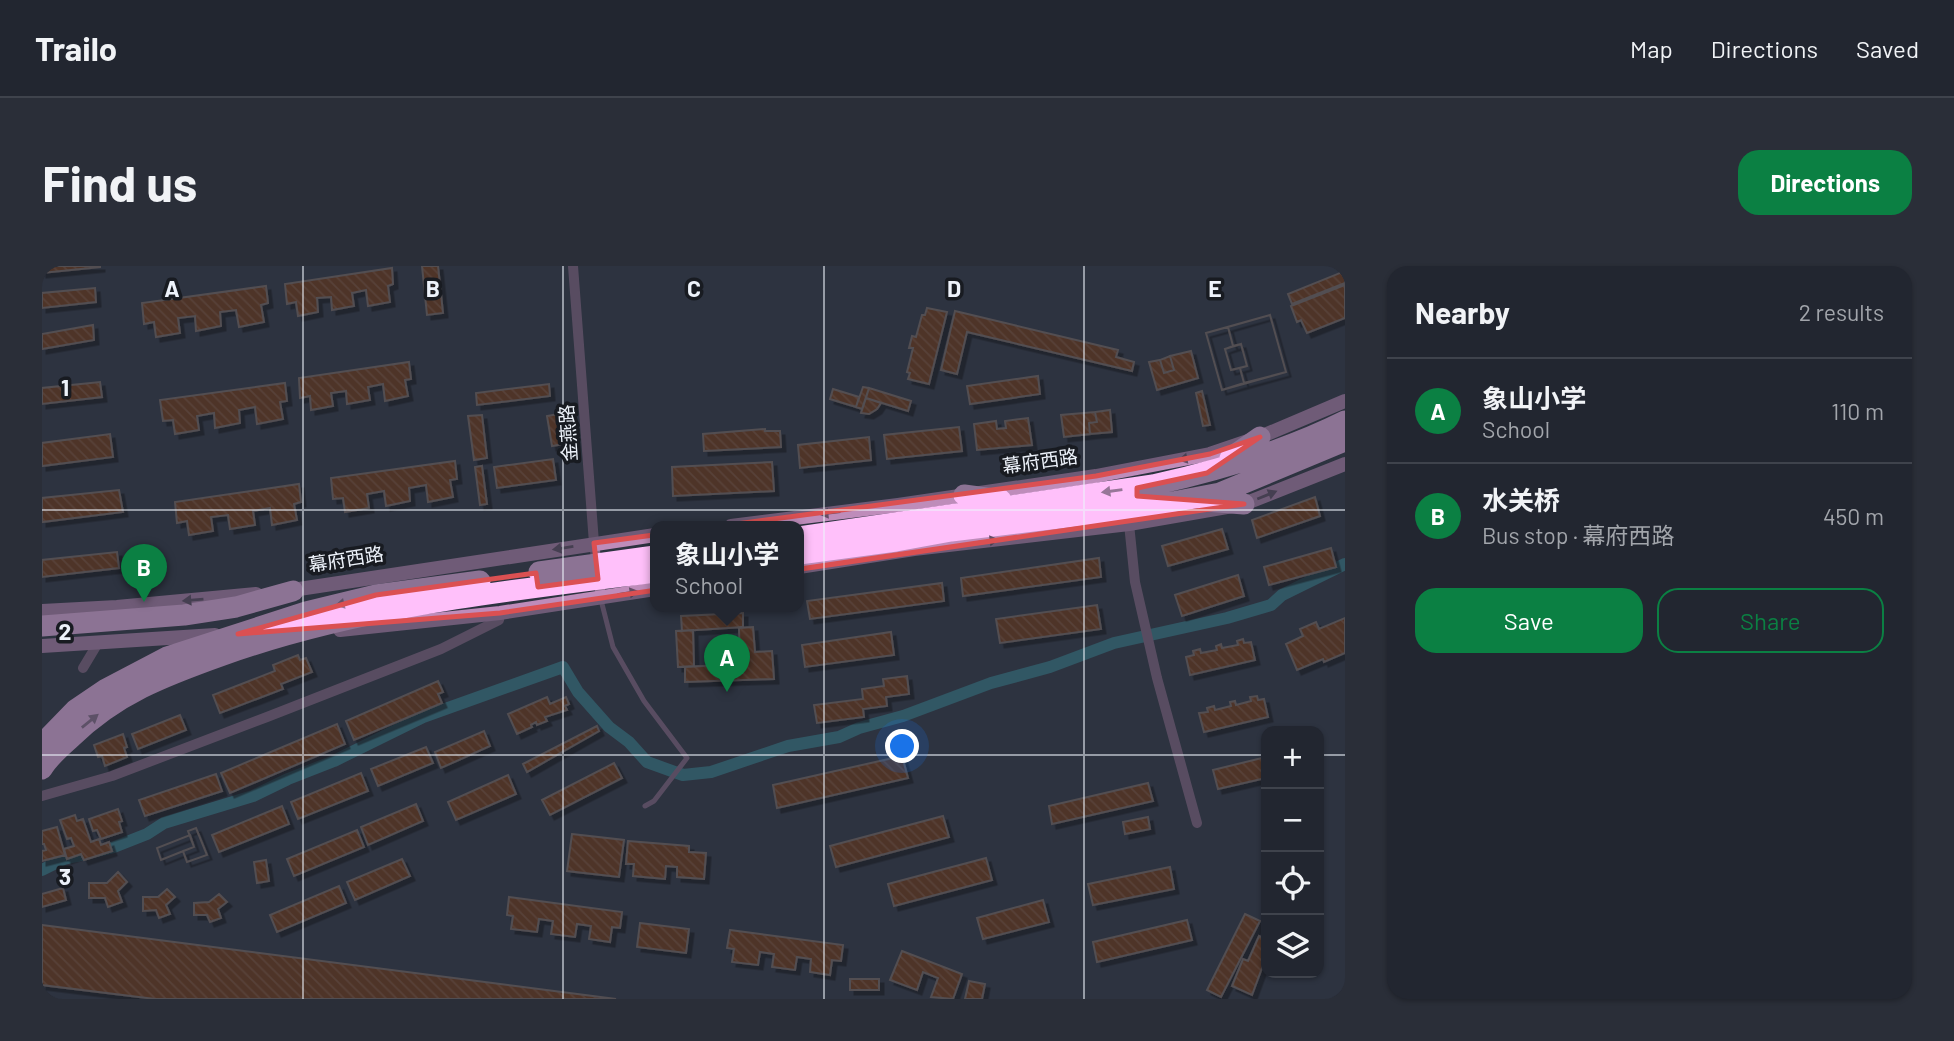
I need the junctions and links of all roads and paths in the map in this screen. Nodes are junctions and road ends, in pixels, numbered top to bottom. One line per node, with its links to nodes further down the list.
1 (573, 266): 18 (street, 金燕路)
2 (1345, 401): 4 (main road, 幕府西路)
3 (1345, 421): 7 (highway, 幕府西路)
4 (1260, 437): 7 (highway); 8 (main road, 幕府西路, one-way to 8)
5 (1345, 441): 9 (highway, 幕府西路)
6 (1345, 464): 11 (main road, one-way to 6)
7 (1208, 473): 10 (highway, 幕府西路, one-way to 10)
8 (964, 495): 10 (highway); 12 (main road, 幕府西路, one-way to 12)
9 (1183, 500): 11 (highway); 14 (highway, 幕府西路)
10 (1027, 503): 15 (highway, 幕府西路)
11 (1244, 504): 13 (main road)
12 (769, 521)
13 (1129, 524): 19 (main road, one-way to 13); 41 (street)
14 (951, 531): 15 (highway, 幕府西路); 19 (highway)
15 (895, 532): 17 (highway, 幕府西路); 20 (highway, 幕府西路)
16 (650, 536): 18 (main road, 幕府西路)
17 (804, 537)
18 (594, 543): 21 (main road, 幕府西路, one-way to 21); 25 (street, 金燕路)
19 (918, 549): 23 (main road)
20 (804, 553)
21 (523, 554): 26 (main road); 28 (main road, 幕府西路)
22 (650, 557): 37 (highway, one-way to 37, bridge)
23 (804, 566)
24 (650, 573): 38 (highway, one-way to 24, bridge)
25 (598, 574): 26 (main road); 29 (street, 金燕路)
26 (528, 583): 32 (main road)
27 (650, 590): 29 (main road, one-way to 27)
28 (293, 591): 30 (main road, 幕府西路, one-way to 30); 33 (highway)
29 (601, 597): 31 (main road); 40 (lane)
30 (42, 611)
31 (500, 613): 32 (main road); 39 (street)
32 (435, 620): 34 (main road)
33 (42, 626)
34 (98, 643): 35 (main road); 36 (street)
35 (42, 646)
36 (83, 668)
37 (42, 744)
38 (42, 769)
39 (42, 796)
40 (645, 806)
41 (1197, 823)

